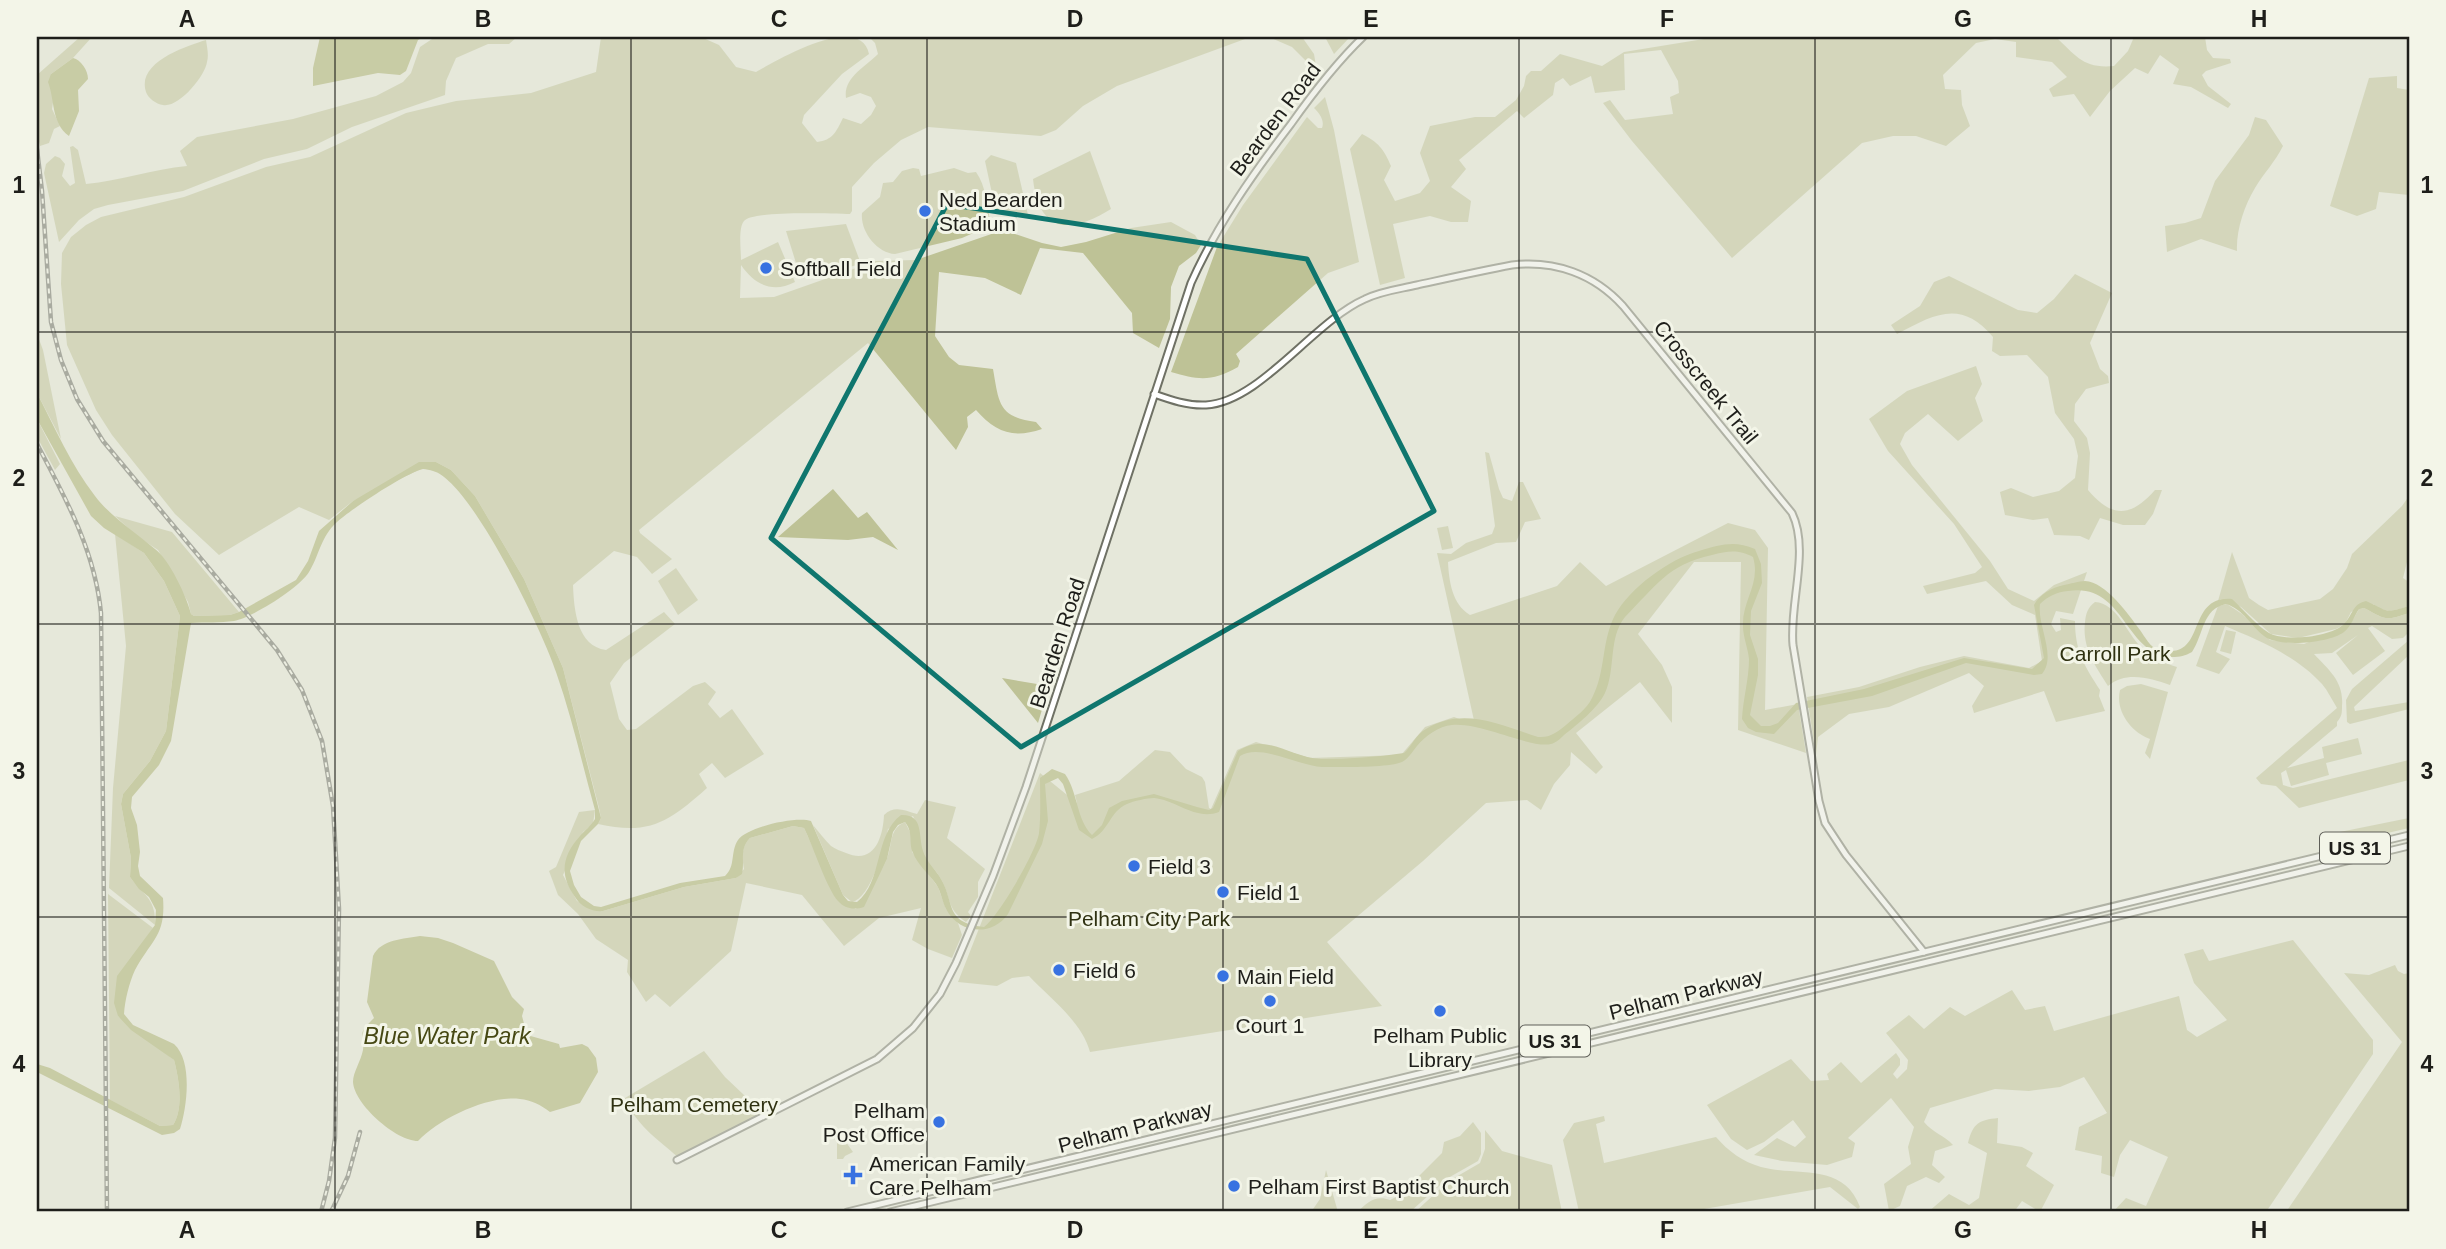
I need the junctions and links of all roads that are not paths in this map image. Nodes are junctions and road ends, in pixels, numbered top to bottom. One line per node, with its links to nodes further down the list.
1 (1363, 37): 2 (main road, Bearden Road)
2 (1154, 394): 17 (main road, Crosscreek Trail); 41 (main road, Bearden Road)
3 (2409, 835): 5 (main road, Pelham Parkway / US 31)
4 (2409, 846): 6 (main road, Pelham Parkway / US 31)
5 (2322, 856): 6 (main road); 7 (main road, Pelham Parkway / US 31)
6 (2324, 866): 8 (main road, Pelham Parkway / US 31)
7 (2262, 871): 8 (main road); 9 (main road, Pelham Parkway / US 31)
8 (2265, 881): 10 (main road, Pelham Parkway / US 31)
9 (2207, 884): 10 (main road); 11 (main road, Pelham Parkway / US 31)
10 (2210, 894): 13 (main road, Pelham Parkway / US 31)
11 (2106, 909): 12 (main road, Pelham Parkway / US 31); 13 (main road)
12 (2081, 915): 14 (main road); 15 (main road, Pelham Parkway / US 31)
13 (2109, 918): 14 (main road, Pelham Parkway / US 31)
14 (2083, 925): 16 (main road, Pelham Parkway / US 31)
15 (1979, 939): 16 (main road); 17 (main road, Pelham Parkway / US 31)
16 (1980, 949): 18 (main road, Pelham Parkway / US 31)
17 (1924, 953): 18 (main road, Crosscreek Trail); 19 (main road, Pelham Parkway / US 31)
18 (1929, 962): 20 (main road, Pelham Parkway / US 31)
19 (1790, 985): 20 (main road); 21 (main road, Pelham Parkway / US 31)
20 (1792, 995): 22 (main road, Pelham Parkway / US 31)
21 (1738, 997): 22 (main road); 23 (main road, Pelham Parkway / US 31)
22 (1740, 1007): 25 (main road, Pelham Parkway / US 31)
23 (1686, 1010): 24 (main road, Pelham Parkway / US 31); 25 (main road)
24 (1644, 1020): 26 (main road); 27 (main road, Pelham Parkway / US 31)
25 (1689, 1020): 26 (main road, Pelham Parkway / US 31)
26 (1657, 1027): 28 (main road, Pelham Parkway / US 31)
27 (1566, 1038): 28 (main road); 29 (main road, Pelham Parkway / US 31)
28 (1571, 1048): 30 (main road, Pelham Parkway / US 31)
29 (1439, 1069): 30 (main road); 31 (main road, Pelham Parkway / US 31)
30 (1445, 1079): 32 (main road, Pelham Parkway / US 31)
31 (1396, 1080): 32 (main road); 33 (main road, Pelham Parkway / US 31)
32 (1394, 1091): 34 (main road, Pelham Parkway / US 31)
33 (1315, 1100): 34 (main road); 35 (main road, Pelham Parkway / US 31)
34 (1318, 1110): 36 (main road, Pelham Parkway / US 31)
35 (1228, 1121): 36 (main road); 37 (main road, Pelham Parkway / US 31)
36 (1231, 1130): 38 (main road, Pelham Parkway / US 31)
37 (1173, 1134): 38 (main road); 39 (main road, Pelham Parkway / US 31)
38 (1178, 1143): 40 (main road, Pelham Parkway / US 31)
39 (1118, 1147): 40 (main road); 42 (main road, Pelham Parkway / US 31)
40 (1121, 1157): 43 (main road, Pelham Parkway / US 31)
41 (677, 1160)
42 (1001, 1176): 43 (main road); 44 (main road, Pelham Parkway / US 31)
43 (1003, 1186): 46 (main road, Pelham Parkway / US 31)
44 (940, 1190): 45 (main road, Pelham Parkway / US 31); 46 (main road)
45 (904, 1198): 47 (main road); 48 (main road, Pelham Parkway / US 31)
46 (942, 1200): 47 (main road, Pelham Parkway / US 31)
47 (906, 1208): 49 (main road, Pelham Parkway / US 31)
48 (847, 1212)
49 (890, 1212)

